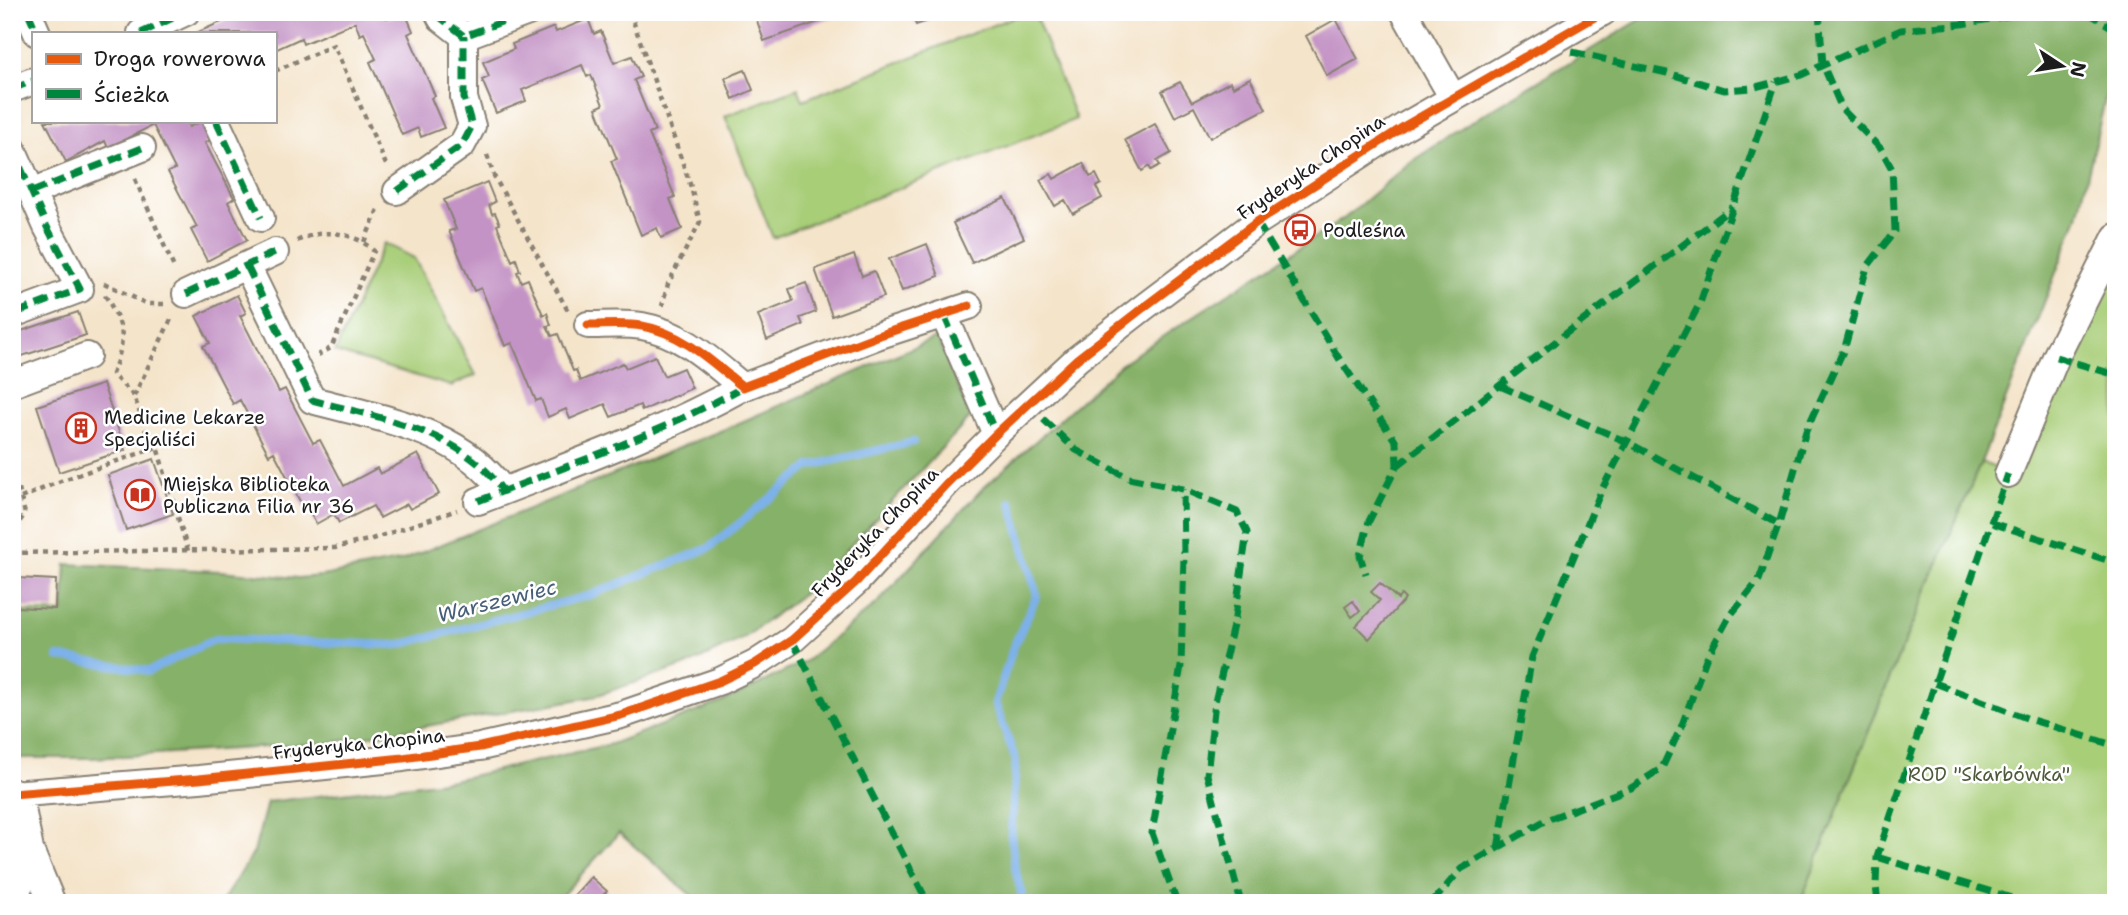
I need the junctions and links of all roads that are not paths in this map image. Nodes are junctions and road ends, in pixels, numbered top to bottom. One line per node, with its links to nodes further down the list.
1 (29, 12): 7 (street)
2 (186, 12): 8 (street)
3 (438, 12): 9 (street)
4 (528, 12): 9 (street)
5 (1404, 12): 12 (street)
6 (1603, 12): 12 (street, Fryderyka Chopina)
7 (37, 32)
8 (148, 32)
9 (464, 36): 16 (street)
10 (32, 81): 11 (street)
11 (12, 89)
12 (1453, 98): 30 (street, Fryderyka Chopina)
13 (216, 122): 18 (street)
14 (12, 148): 17 (street)
15 (134, 151): 17 (street)
16 (397, 191)
17 (32, 192): 24 (street)
18 (261, 218)
19 (2116, 237): 31 (street)
20 (275, 252): 21 (street)
21 (247, 266): 22 (street); 32 (street)
22 (182, 299)
23 (970, 306): 25 (street)
24 (13, 314)
25 (944, 315): 29 (street); 30 (street)
26 (588, 325): 29 (street)
27 (87, 356): 28 (street)
28 (12, 384)
29 (743, 387): 32 (street)
30 (996, 434): 34 (street, Fryderyka Chopina)
31 (2008, 474)
32 (503, 491): 33 (street)
33 (478, 501)
34 (16, 793): 35 (street)
35 (30, 850): 36 (street); 37 (street)
36 (45, 897)
37 (12, 902)

